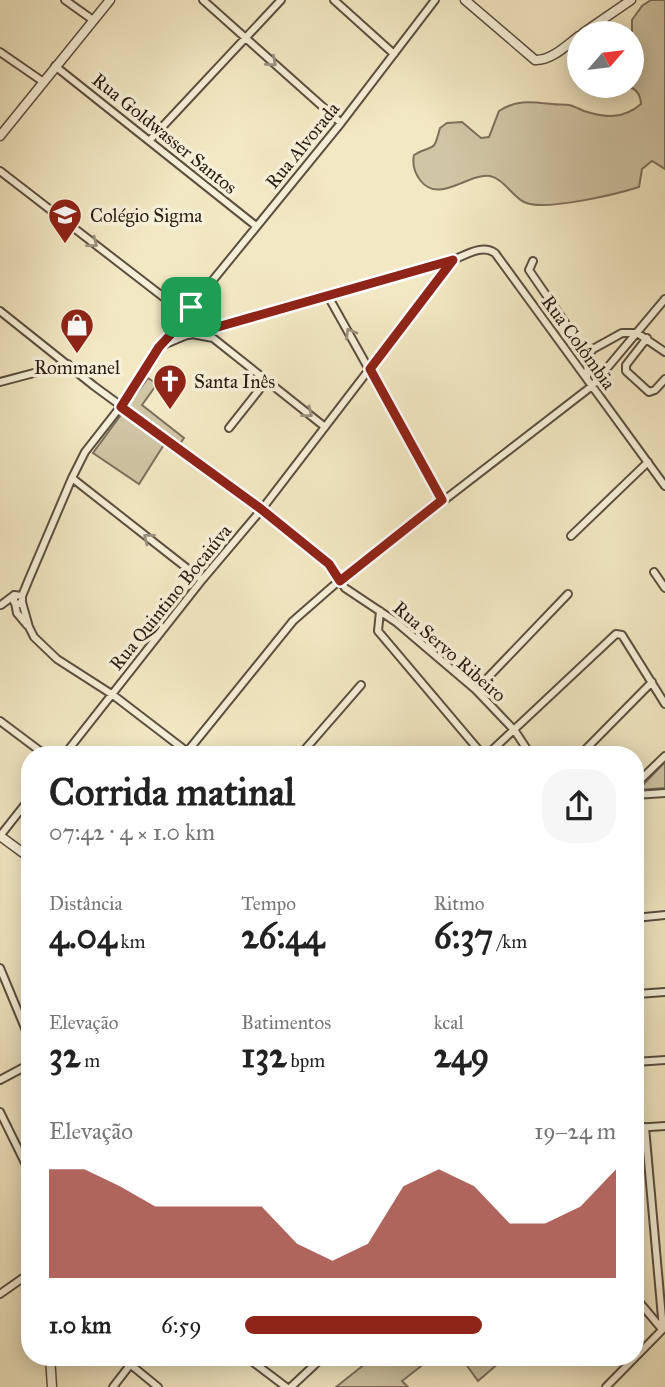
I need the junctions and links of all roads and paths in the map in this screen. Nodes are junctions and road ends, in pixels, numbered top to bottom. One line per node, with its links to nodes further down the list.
1 (65, 0): 9 (street)
2 (110, 0): 9 (street)
3 (203, 0): 11 (street)
4 (281, 0): 11 (street)
5 (334, 0): 14 (street)
6 (435, 0): 14 (street, Rua Alvorada)
7 (465, 0): 12 (street)
8 (631, 0): 10 (street)
9 (93, 20): 15 (street)
10 (601, 21)
11 (244, 39): 17 (street, one-way to 17); 19 (street)
12 (567, 44)
13 (0, 52): 16 (street)
14 (394, 54): 17 (street, Rua Alvorada)
15 (55, 66): 16 (street); 19 (street, Rua Goldwasser Santos)
16 (43, 81): 18 (street)
17 (341, 122): 21 (street, Rua Alvorada)
18 (0, 136)
19 (150, 140): 21 (street, Rua Goldwasser Santos)
20 (0, 171): 27 (street, one-way to 27)
21 (256, 226): 27 (street, Rua Alvorada)
22 (453, 260): 24 (street, Rua Colômbia); 36 (street, Rua Quintino Bocaiúva); 37 (street, Rua Colômbia)
23 (533, 261): 34 (street)
24 (328, 296): 28 (street, Rua Colômbia); 36 (street, one-way to 24)
25 (665, 299): 29 (street)
26 (0, 312): 35 (street, Rua Servo Ribeiro)
27 (188, 320): 28 (street); 30 (street, Rua Alvorada); 30 (street, Rua Alvorada); 32 (street)
28 (213, 333): 30 (street); 39 (street)
29 (638, 333): 31 (street); 34 (street); 41 (street)
30 (190, 335): 32 (street)
31 (647, 338): 33 (street); 38 (street)
32 (159, 347): 42 (street)
33 (665, 352)
34 (588, 356): 37 (street)
35 (68, 364): 40 (street); 42 (street, Rua Servo Ribeiro)
36 (370, 369): 43 (street, Rua Quintino Bocaiúva); 48 (street)
37 (587, 379): 41 (street, Rua Colômbia)
38 (665, 379)
39 (267, 380): 43 (street, one-way to 43); 44 (street)
40 (0, 382)
41 (592, 386): 45 (street, Rua Colômbia); 48 (street)
42 (121, 407): 46 (street); 49 (street, Rua Servo Ribeiro)
43 (325, 427): 49 (street, Rua Quintino Bocaiúva)
44 (229, 428)
45 (648, 462): 47 (street, Rua Colômbia); 50 (street)
46 (72, 478): 52 (street, one-way to 46); 56 (street)
47 (665, 486)
48 (442, 500): 53 (street)
49 (261, 509): 52 (street, Rua Quintino Bocaiúva); 53 (street, Rua Servo Ribeiro)
50 (570, 536)
51 (654, 572): 54 (street)
52 (202, 580): 63 (street, Rua Quintino Bocaiúva)
53 (340, 581): 58 (street, Rua Servo Ribeiro); 70 (street)
54 (665, 589)
55 (568, 594): 61 (street)
56 (17, 599): 57 (street); 63 (street)
57 (0, 605)
58 (380, 611): 61 (street, Rua Servo Ribeiro); 72 (street)
59 (652, 682): 62 (street); 66 (street); 75 (street)
60 (361, 685): 71 (street)
61 (476, 690): 66 (street, Rua Servo Ribeiro)
62 (662, 691): 64 (street)
63 (113, 695): 68 (street, Rua Quintino Bocaiúva); 69 (street)
64 (665, 704)
65 (0, 721): 67 (street)
66 (516, 731): 73 (street); 74 (street, Rua Servo Ribeiro)
67 (33, 746)
68 (72, 746)
69 (179, 746)
70 (194, 746)
71 (308, 746)
72 (475, 746)
73 (498, 746)
74 (525, 746)
75 (589, 746)
76 (665, 756): 77 (street)
77 (644, 776)
78 (665, 793): 79 (street)
79 (644, 794)
80 (21, 809): 81 (street)
81 (0, 836): 82 (street)
82 (21, 851)
83 (665, 915): 84 (street)
84 (644, 917)
85 (0, 970): 88 (street)
86 (665, 992): 87 (street)
87 (644, 994)
88 (21, 1019)
89 (665, 1060): 90 (street)
90 (644, 1061)
91 (21, 1068): 92 (street)
92 (0, 1080)
93 (0, 1112): 96 (street)
94 (665, 1126): 95 (street)
95 (645, 1127): 100 (street)
96 (21, 1155)
97 (21, 1279): 98 (street)
98 (0, 1294)
99 (644, 1307): 100 (street)
100 (664, 1328): 101 (street)
101 (644, 1348)
102 (50, 1366): 108 (street)
103 (129, 1366): 109 (street)
104 (132, 1366): 110 (street)
105 (259, 1366): 111 (street)
106 (313, 1366): 111 (street)
107 (627, 1366): 112 (street)
108 (52, 1387)
109 (113, 1387)
110 (158, 1387)
111 (289, 1387)
112 (606, 1387)

